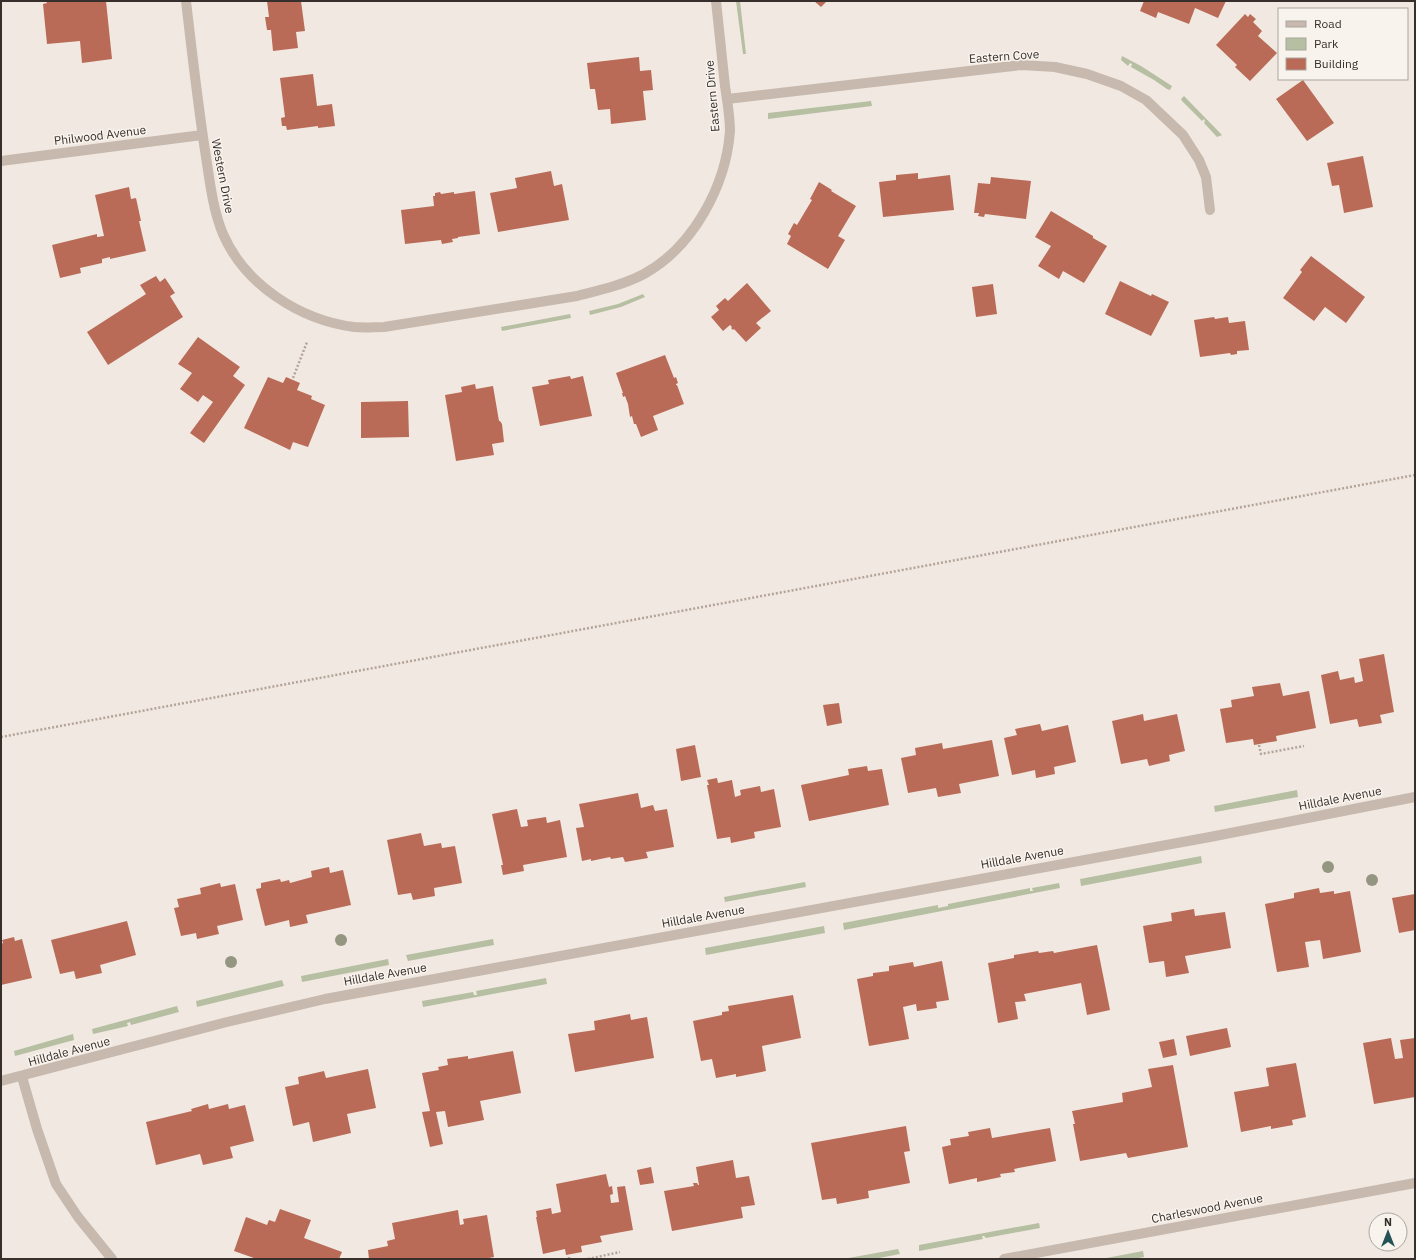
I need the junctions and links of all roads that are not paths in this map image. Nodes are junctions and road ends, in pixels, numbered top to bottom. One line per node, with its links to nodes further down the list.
1 (186, 1): 4 (street, Western Drive)
2 (716, 1): 3 (street, Eastern Drive)
3 (727, 99): 6 (street, Eastern Cove); 7 (street, Eastern Drive)
4 (202, 135): 5 (street, Philwood Avenue); 7 (street, Western Drive)
5 (1, 161)
6 (1210, 210)
7 (499, 308)
8 (1415, 797): 9 (street, Hilldale Avenue)
9 (22, 1077): 10 (street, Hilldale Avenue); 12 (street)
10 (1, 1081)
11 (1415, 1183): 13 (street, Charleswood Avenue)
12 (112, 1259)
13 (1004, 1259)

